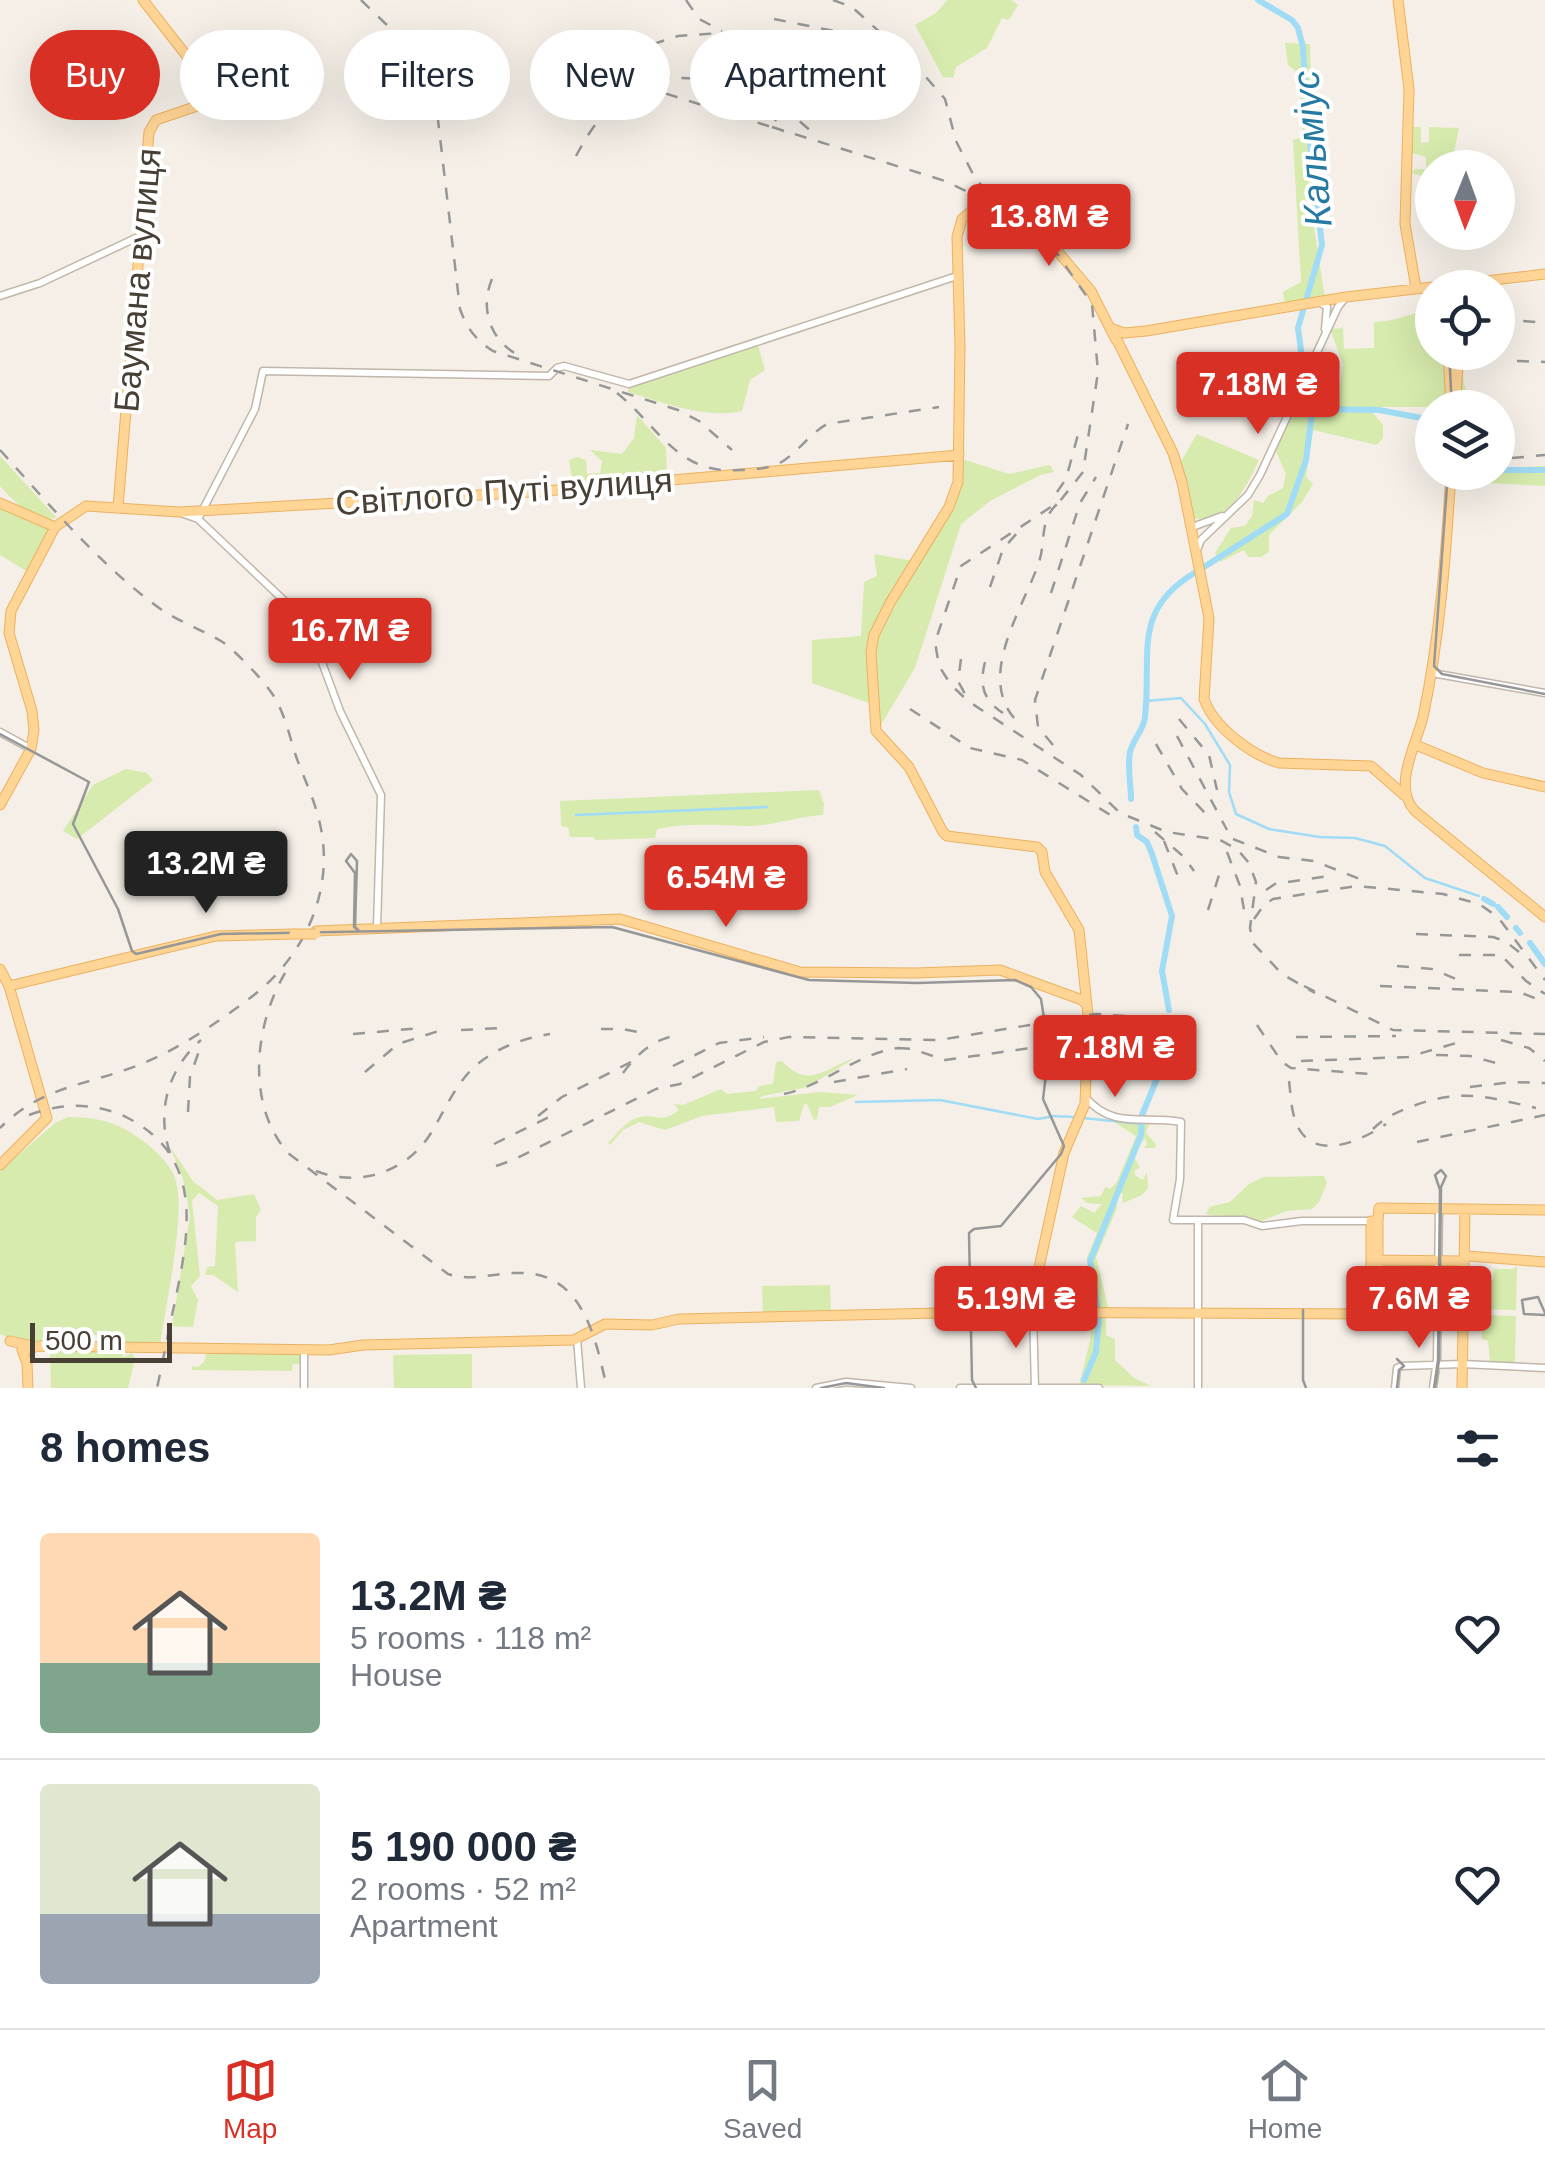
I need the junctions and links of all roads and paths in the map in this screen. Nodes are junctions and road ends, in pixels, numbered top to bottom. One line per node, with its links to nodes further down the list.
1 (143, 0): 3 (main road, Баумана вулиця)
2 (1398, 0): 7 (main road)
3 (140, 236): 9 (street); 15 (main road, Баумана вулиця)
4 (1545, 274): 6 (main road)
5 (957, 276): 11 (main road); 12 (main road); 17 (street)
6 (1515, 278)
7 (1415, 282)
8 (1415, 288): 10 (main road)
9 (0, 296)
10 (1332, 304): 11 (main road); 16 (street)
11 (1122, 337): 19 (main road)
12 (959, 455): 17 (main road, Світлого Путі вулиця); 31 (main road)
13 (1448, 490): 20 (main road)
14 (0, 503): 18 (main road)
15 (118, 507): 17 (main road, Світлого Путі вулиця); 18 (main road, Світлого Путі вулиця)
16 (1232, 510): 19 (street); 19 (street)
17 (201, 514): 29 (street)
18 (52, 531): 24 (main road)
19 (1194, 532): 26 (main road)
20 (1432, 673): 21 (street); 23 (main road)
21 (1545, 693)
22 (0, 734): 24 (street)
23 (1416, 744): 25 (main road); 26 (main road)
24 (30, 750): 27 (main road)
25 (1545, 787)
26 (1404, 795): 28 (main road)
27 (0, 806)
28 (1545, 918)
29 (377, 928): 32 (main road, bridge); 33 (main road)
30 (0, 969): 32 (main road)
31 (1086, 985): 33 (main road); 34 (main road)
32 (9, 986): 36 (main road)
33 (1077, 998): 34 (main road)
34 (1087, 1005): 35 (main road)
35 (1087, 1103): 40 (street); 46 (main road)
36 (0, 1165)
37 (1440, 1208): 38 (main road); 41 (main road); 43 (street)
38 (1465, 1209): 39 (main road); 44 (main road)
39 (1545, 1210)
40 (1198, 1220): 41 (street); 49 (street)
41 (1375, 1221): 42 (main road)
42 (1375, 1260): 43 (main road); 50 (main road)
43 (1439, 1260): 44 (main road); 47 (street)
44 (1464, 1260): 45 (main road); 48 (main road)
45 (1545, 1262)
46 (1033, 1312): 49 (main road); 52 (main road); 68 (street)
47 (1440, 1312): 48 (street); 50 (street); 58 (street)
48 (1464, 1312): 57 (main road)
49 (1199, 1313): 50 (main road); 71 (street)
50 (1374, 1314)
51 (5, 1339): 53 (main road); 54 (main road)
52 (578, 1339): 55 (main road); 62 (street)
53 (36, 1346): 54 (main road); 55 (main road); 56 (main road)
54 (22, 1350): 56 (main road)
55 (304, 1350): 61 (street)
56 (28, 1363): 60 (main road)
57 (1462, 1364): 58 (street); 59 (street); 74 (main road)
58 (1434, 1367): 72 (street); 73 (street)
59 (1542, 1368)
60 (28, 1388)
61 (304, 1388)
62 (580, 1388)
63 (816, 1388): 66 (street)
64 (829, 1388): 65 (street)
65 (868, 1388)
66 (912, 1388)
67 (960, 1388): 68 (street)
68 (1035, 1388): 69 (street)
69 (1078, 1388): 70 (street)
70 (1096, 1388)
71 (1198, 1388)
72 (1396, 1388)
73 (1434, 1388)
74 (1462, 1388)

